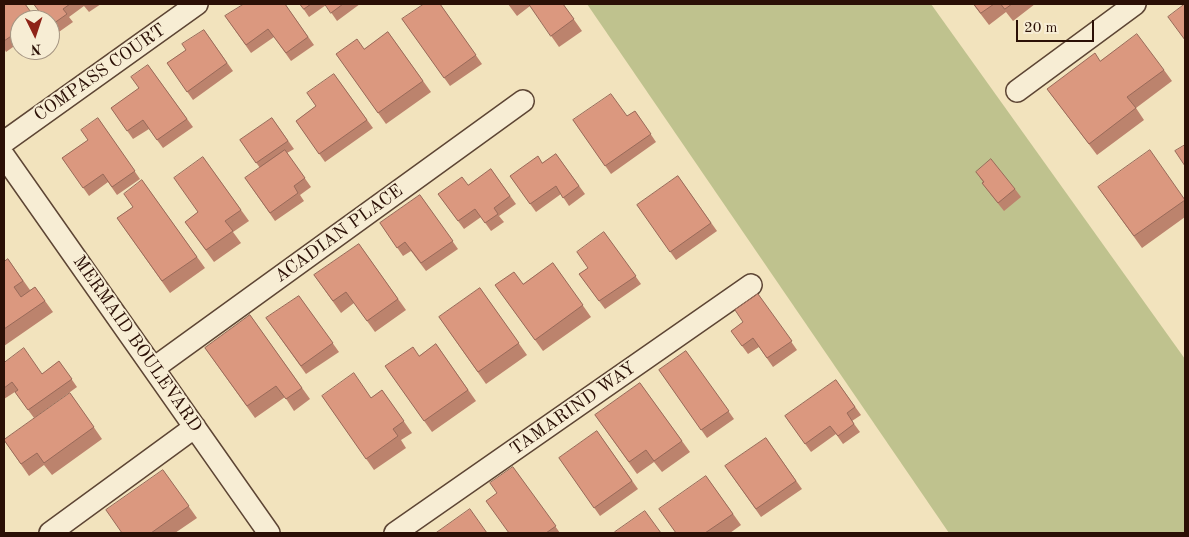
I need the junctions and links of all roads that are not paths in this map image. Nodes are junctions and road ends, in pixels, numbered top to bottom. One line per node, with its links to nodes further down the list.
1 (197, 4): 5 (street, COMPASS COURT)
2 (1136, 4): 3 (street)
3 (1017, 91)
4 (523, 101): 8 (street, ACADIAN PLACE)
5 (4, 142)
6 (4, 156): 8 (street, MERMAID BOULEVARD)
7 (751, 285): 12 (street, TAMARIND WAY)
8 (154, 368): 9 (street, MERMAID BOULEVARD)
9 (195, 427): 10 (street); 11 (street, MERMAID BOULEVARD)
10 (50, 533)
11 (269, 533)
12 (395, 533)

